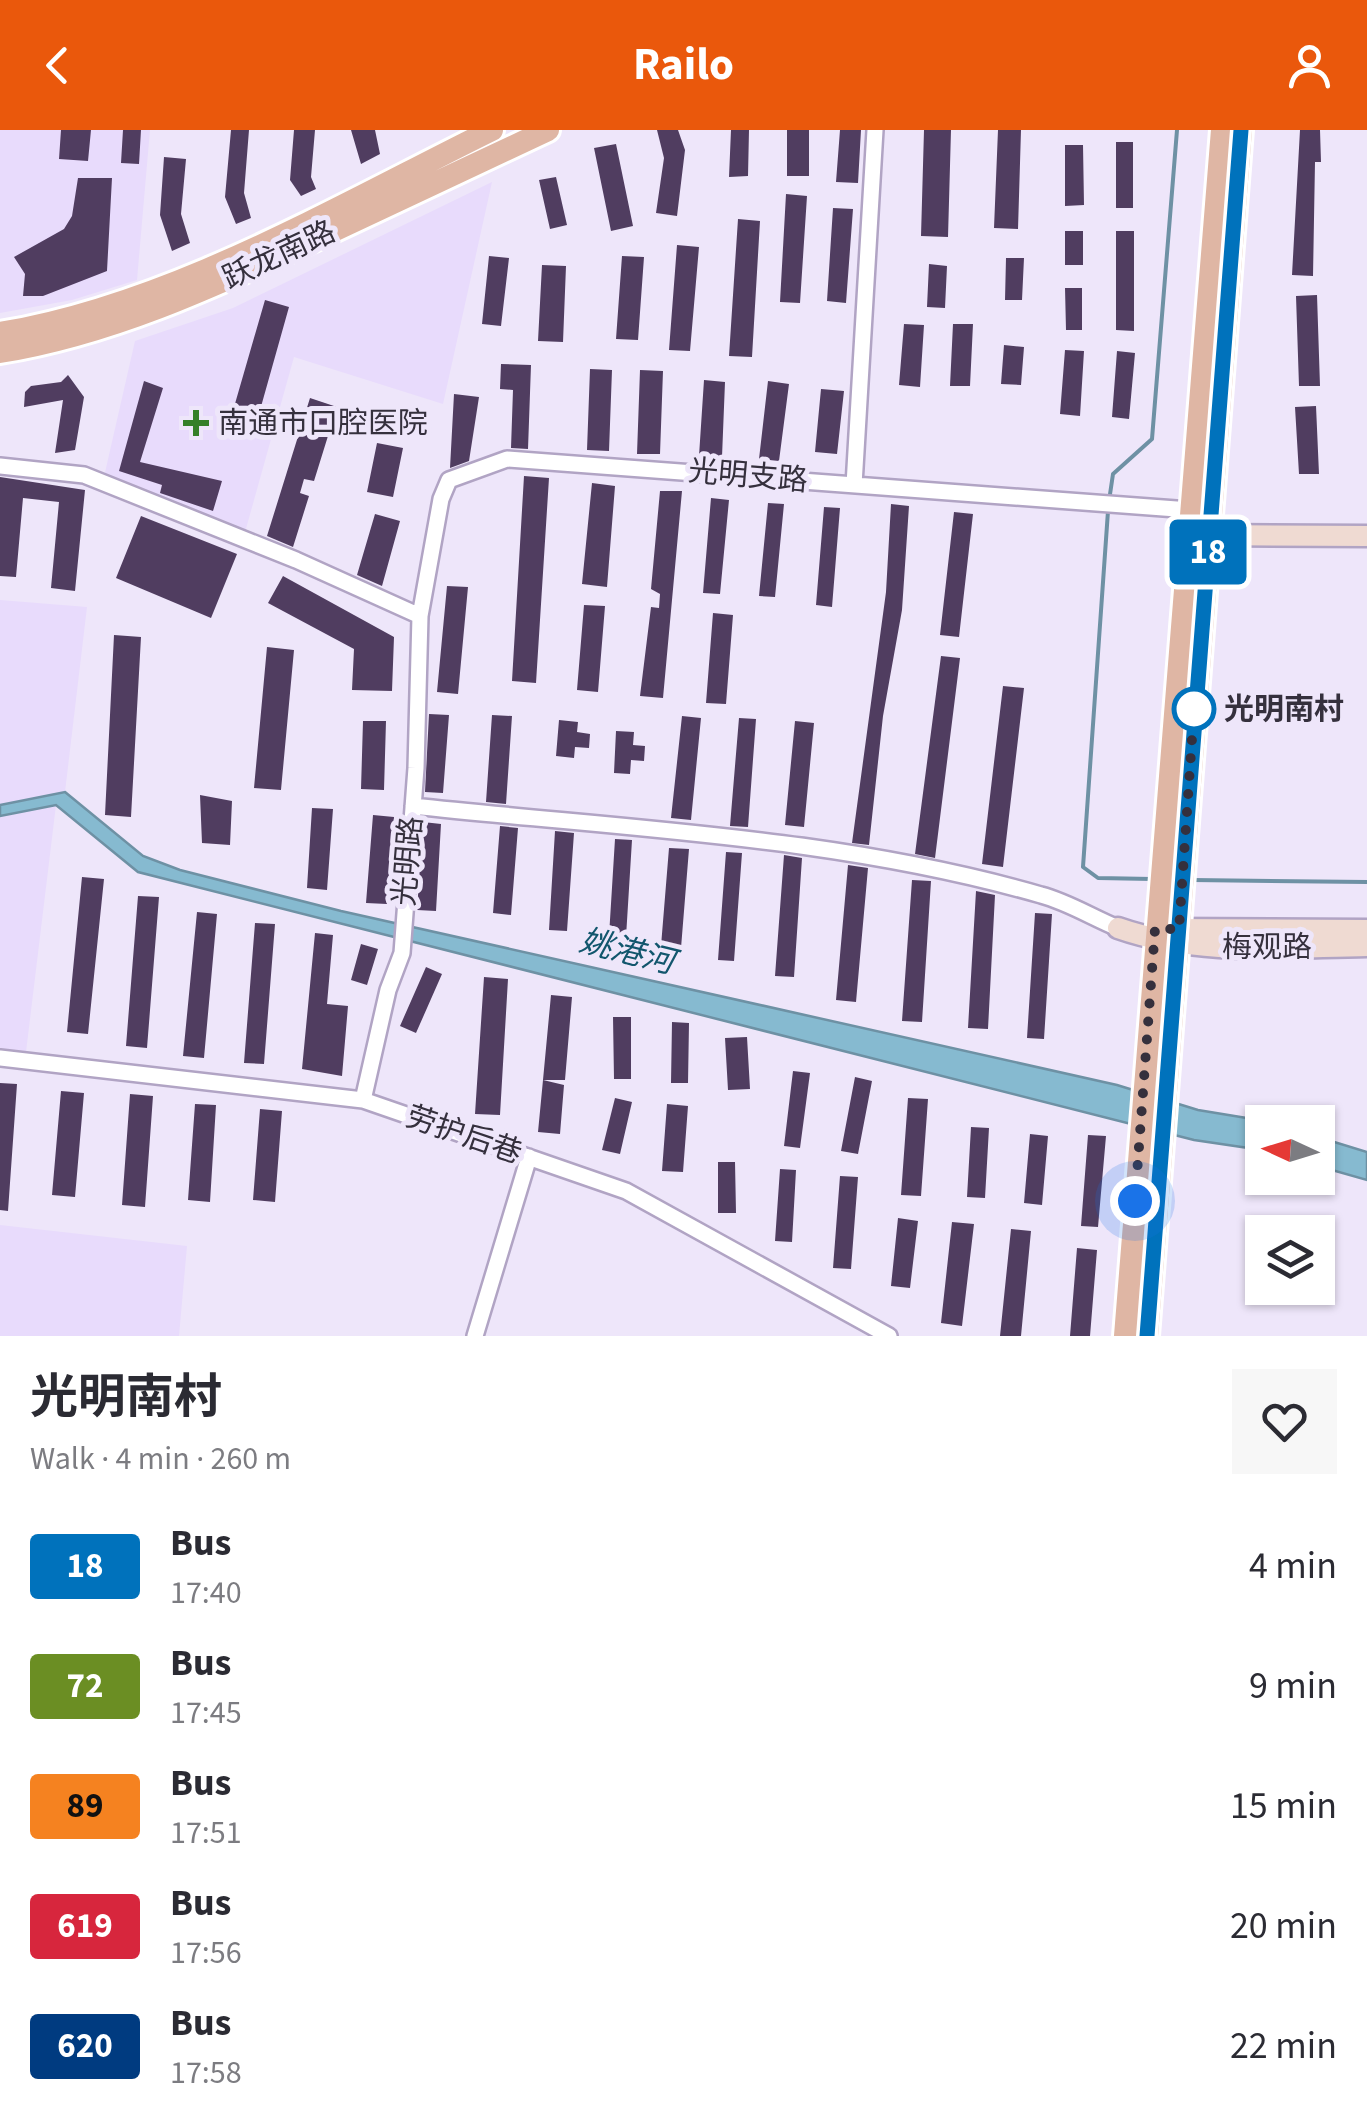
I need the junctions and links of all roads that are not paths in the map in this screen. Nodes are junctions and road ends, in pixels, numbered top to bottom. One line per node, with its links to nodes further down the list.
1 (492, 130): 6 (main road, 跃龙南路)
2 (548, 130): 7 (main road, 跃龙南路)
3 (875, 130): 9 (street)
4 (1222, 130): 10 (main road)
5 (1241, 130): 11 (main road)
6 (0, 333)
7 (0, 352)
8 (0, 466): 13 (street)
9 (854, 485): 10 (street, 光明支路); 13 (street, 光明支路)
10 (1190, 510): 17 (main road)
11 (1209, 535): 12 (street); 18 (main road)
12 (1367, 536)
13 (420, 616): 14 (street, 光明路)
14 (413, 806): 15 (street); 22 (street, 光明路)
15 (1118, 928): 17 (street, 梅观路)
16 (1367, 930): 18 (street, 梅观路)
17 (1154, 935): 18 (street, 梅观路); 21 (main road)
18 (1178, 937): 19 (street, 梅观路); 21 (main road)
19 (1367, 946)
20 (0, 1058): 22 (street, 劳护后巷)
21 (1155, 1094): 23 (main road)
22 (364, 1100): 24 (street, 劳护后巷)
23 (1151, 1137): 27 (main road); 28 (main road)
24 (529, 1157): 25 (street, 劳护后巷); 26 (street)
25 (879, 1334)
26 (476, 1336)
27 (1124, 1336)
28 (1147, 1336)

